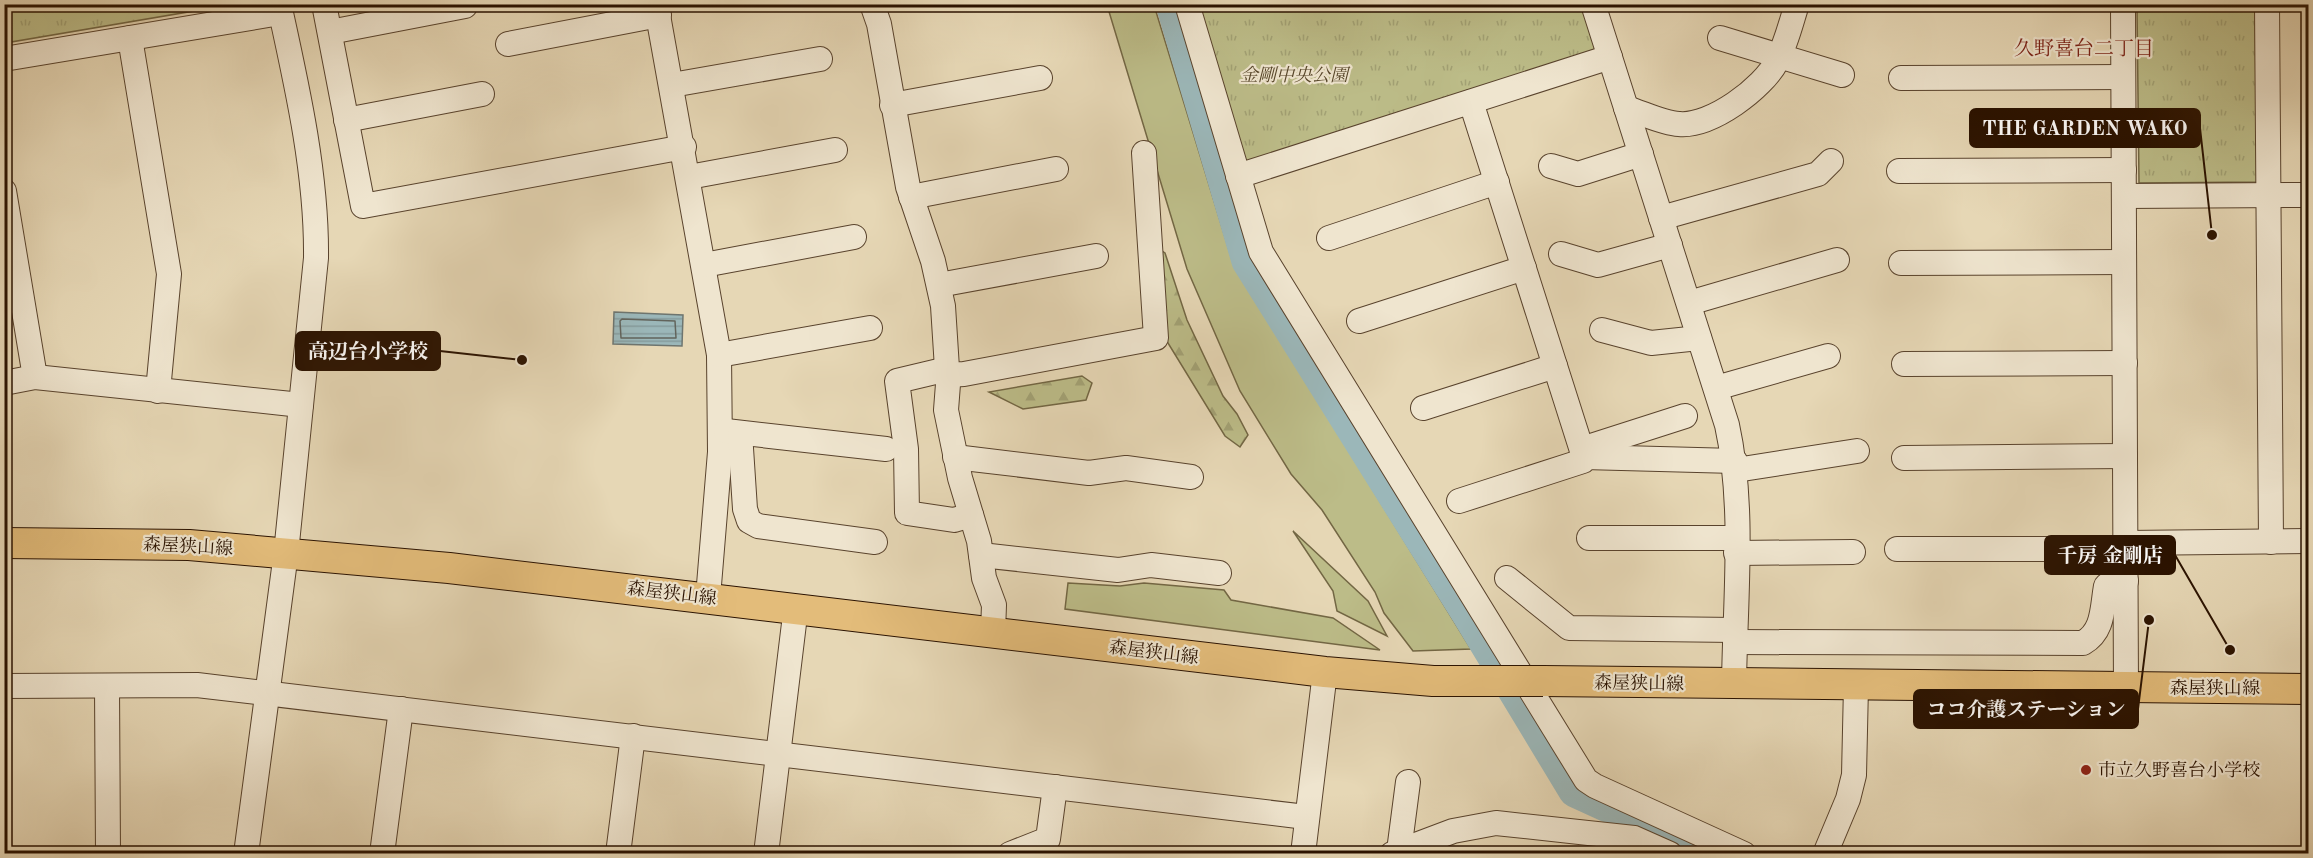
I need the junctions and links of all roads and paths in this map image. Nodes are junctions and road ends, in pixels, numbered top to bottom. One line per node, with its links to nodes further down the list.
1 (324, 4): 11 (street)
2 (872, 4): 26 (street)
3 (1187, 4): 38 (street)
4 (1593, 4): 16 (street)
5 (1797, 4): 15 (street)
6 (2123, 4): 20 (street)
7 (2267, 4): 42 (street)
8 (465, 6): 11 (street)
9 (279, 9): 12 (street); 73 (street)
10 (657, 10): 14 (street); 23 (street)
11 (330, 32): 28 (street)
12 (130, 38): 17 (street); 72 (street)
13 (1720, 38): 15 (street)
14 (508, 44)
15 (1779, 56): 19 (street); 27 (street)
16 (1610, 57): 25 (street); 27 (street)
17 (4, 59)
18 (820, 59): 23 (street)
19 (1842, 75)
20 (2123, 77): 22 (street); 36 (street)
21 (1040, 78): 26 (street)
22 (1901, 78)
23 (672, 85): 29 (street)
24 (482, 94): 28 (street)
25 (1471, 102): 38 (street); 40 (street)
26 (892, 105): 45 (street)
27 (1626, 108): 32 (street)
28 (346, 120): 29 (street)
29 (684, 147): 39 (street)
30 (835, 150): 39 (street)
31 (1144, 153): 68 (street)
32 (1641, 154): 34 (street); 46 (street)
33 (1831, 161): 46 (street)
34 (1551, 166)
35 (1056, 169): 45 (street)
36 (2124, 170): 37 (street); 44 (street)
37 (1899, 171)
38 (1238, 176): 130 (street)
39 (689, 177): 55 (street)
40 (1497, 182): 48 (street); 56 (street)
41 (4, 191): 69 (street)
42 (2268, 195): 43 (street); 44 (street); 92 (street)
43 (2308, 195)
44 (2124, 196): 53 (street)
45 (911, 197): 57 (street)
46 (1661, 218): 49 (street)
47 (854, 237): 55 (street)
48 (1329, 237)
49 (1670, 245): 50 (street); 58 (street)
50 (1561, 254)
51 (1096, 256): 57 (street)
52 (1837, 260): 58 (street)
53 (2124, 262): 54 (street); 65 (street)
54 (1901, 263)
55 (704, 265): 63 (street)
56 (1524, 268): 59 (street); 67 (street)
57 (939, 285): 68 (street)
58 (1689, 303): 62 (street)
59 (1359, 321)
60 (870, 328): 63 (street)
61 (1602, 330): 62 (street)
62 (1699, 338): 71 (street)
63 (719, 355): 77 (street)
64 (1828, 356): 71 (street)
65 (2125, 363): 66 (street); 81 (street)
66 (1904, 364)
67 (1555, 366): 74 (street); 80 (street)
68 (948, 375): 82 (street); 88 (street)
69 (35, 377): 70 (street); 72 (street)
70 (4, 383)
71 (1716, 388): 85 (street)
72 (158, 392): 73 (street)
73 (301, 405): 98 (street)
74 (1423, 408)
75 (1685, 416): 76 (street)
76 (1652, 425): 80 (street); 84 (street)
77 (730, 432): 78 (street); 91 (street); 103 (street)
78 (886, 450)
79 (1857, 451): 85 (street)
80 (1583, 453): 84 (street); 87 (street)
81 (2125, 456): 83 (street); 95 (street)
82 (956, 457): 86 (street); 88 (street)
83 (1904, 458)
84 (1660, 460): 85 (street)
85 (1735, 466): 94 (street)
86 (1191, 477)
87 (1459, 501)
88 (971, 515): 99 (street)
89 (1589, 538): 94 (street)
90 (2308, 541): 92 (street)
91 (875, 542)
92 (2271, 542): 95 (street)
93 (4, 543): 98 (main road, 森屋狭山線)
94 (1736, 546): 97 (street); 106 (street)
95 (2126, 546): 96 (street); 102 (street)
96 (1898, 549)
97 (1853, 552)
98 (286, 553): 103 (main road, 森屋狭山線); 114 (street)
99 (981, 555): 100 (street); 105 (street)
100 (1219, 573)
101 (1507, 578): 106 (street)
102 (2126, 581): 106 (street); 112 (street)
103 (708, 597): 104 (main road, 森屋狭山線)
104 (796, 607): 105 (main road, 森屋狭山線); 117 (street)
105 (993, 632): 107 (main road, 森屋狭山線)
106 (1735, 636): 108 (street)
107 (1325, 672): 108 (main road, 森屋狭山線, bridge); 120 (street)
108 (1734, 684): 111 (main road, 森屋狭山線)
109 (4, 686): 110 (street)
110 (107, 686): 114 (street); 123 (street)
111 (1856, 686): 112 (main road, 森屋狭山線); 131 (street)
112 (2126, 688): 113 (main road, 森屋狭山線)
113 (2308, 688)
114 (268, 692): 115 (street); 124 (street)
115 (401, 709): 116 (street); 122 (street)
116 (633, 736): 117 (street); 125 (street)
117 (778, 754): 119 (street); 126 (street)
118 (1408, 782): 121 (street)
119 (1055, 787): 120 (street); 127 (street)
120 (1306, 817): 128 (street)
121 (1395, 852): 129 (street)
122 (386, 853)
123 (108, 854)
124 (246, 854)
125 (618, 854)
126 (766, 854)
127 (1010, 854)
128 (1303, 854)
129 (1670, 854)
130 (1744, 854)
131 (1825, 854)

